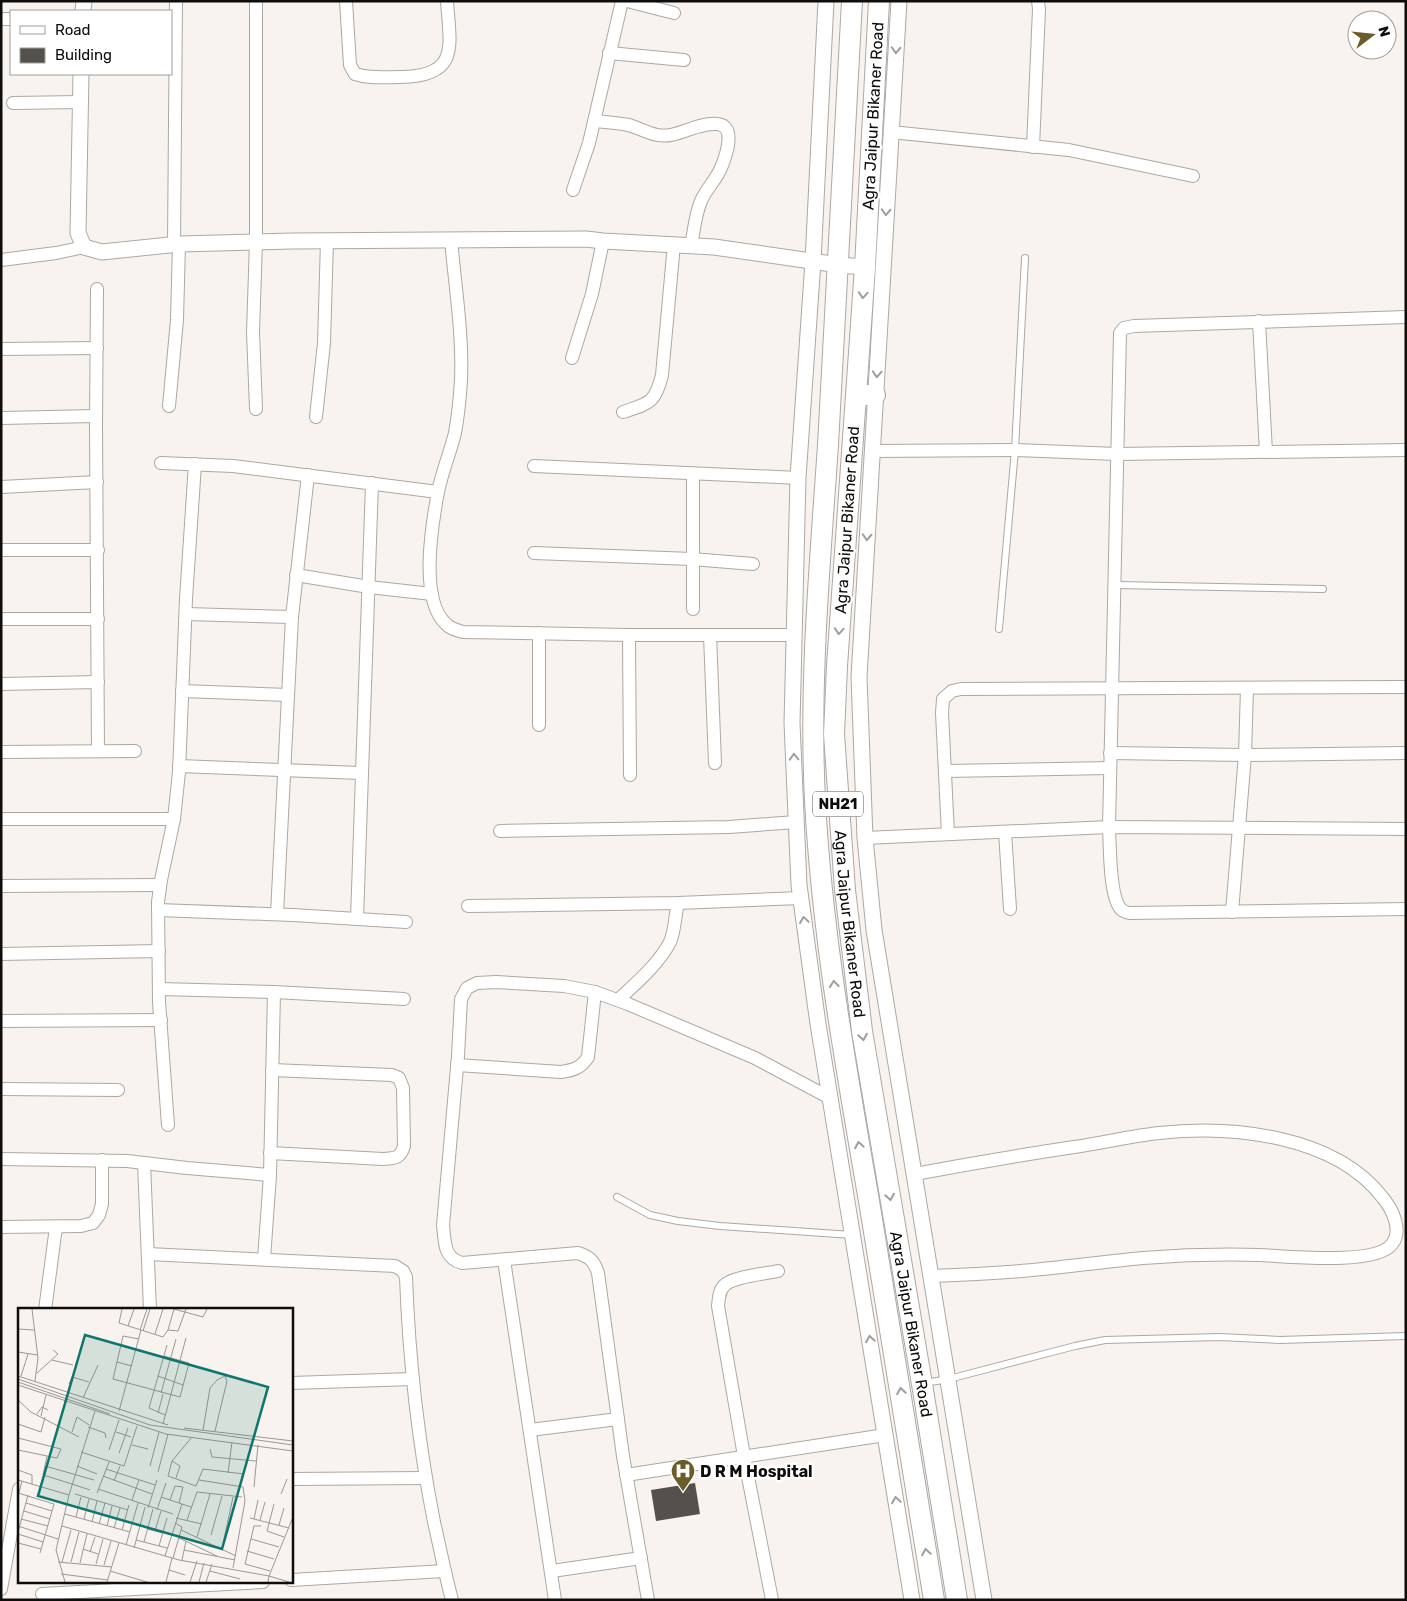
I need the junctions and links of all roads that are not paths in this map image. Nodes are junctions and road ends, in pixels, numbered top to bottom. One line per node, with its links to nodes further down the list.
1 (176, 1): 27 (street)
2 (256, 1): 26 (street)
3 (346, 1): 4 (street)
4 (447, 1)
5 (622, 1): 13 (street)
6 (628, 1): 12 (street)
7 (826, 1): 33 (street)
8 (852, 1): 34 (highway, Agra Jaipur Bikaner Road / NH21)
9 (879, 1): 35 (highway, Agra Jaipur Bikaner Road / NH21)
10 (899, 1): 19 (street, one-way to 19)
11 (1038, 1): 20 (street)
12 (674, 13)
13 (609, 52): 14 (street); 18 (street)
14 (684, 60)
15 (81, 75): 16 (street)
16 (80, 102): 17 (street); 30 (street)
17 (13, 103)
18 (595, 121): 22 (street); 29 (street)
19 (891, 132): 20 (street); 42 (street, one-way to 42)
20 (1033, 147): 21 (street)
21 (1193, 176)
22 (573, 190)
23 (451, 240): 24 (street); 25 (street); 63 (street)
24 (328, 241): 26 (street); 47 (street)
25 (603, 241): 28 (street); 41 (street)
26 (256, 242): 27 (street); 44 (street)
27 (177, 244): 30 (street); 43 (street)
28 (674, 244): 29 (street); 45 (street)
29 (691, 246): 33 (street)
30 (84, 247): 32 (street)
31 (1025, 258): 49 (lane)
32 (1, 260)
33 (813, 261): 34 (street); 59 (street)
34 (839, 265): 35 (street); 184 (highway, Agra Jaipur Bikaner Road / NH21, one-way to 34)
35 (865, 267): 42 (highway, Agra Jaipur Bikaner Road / NH21, one-way to 42)
36 (97, 289): 39 (street)
37 (1406, 317): 38 (street)
38 (1260, 321): 52 (street); 53 (street)
39 (97, 348): 40 (street); 46 (street)
40 (1, 349)
41 (572, 358)
42 (866, 395): 51 (street); 163 (highway, Agra Jaipur Bikaner Road / NH21, one-way to 163)
43 (169, 406)
44 (256, 408)
45 (623, 412)
46 (96, 416): 48 (street); 60 (street)
47 (316, 417)
48 (1, 418)
49 (1015, 450): 51 (street); 53 (street); 79 (lane)
50 (1406, 450): 52 (street)
51 (872, 451): 114 (street, one-way to 114)
52 (1266, 452): 53 (street)
53 (1117, 454): 70 (street)
54 (161, 463): 55 (street)
55 (196, 464): 58 (street); 75 (street)
56 (534, 466): 57 (street)
57 (693, 474): 59 (street); 67 (street)
58 (308, 475): 61 (street); 69 (street)
59 (798, 478): 83 (street)
60 (97, 482): 62 (street); 65 (street)
61 (372, 483): 63 (street); 71 (street)
62 (1, 487)
63 (438, 492): 73 (street)
64 (1, 550): 65 (street)
65 (98, 550): 78 (street)
66 (534, 553): 67 (street)
67 (692, 559): 68 (street); 74 (street)
68 (754, 564)
69 (296, 575): 71 (street); 76 (street)
70 (1116, 585): 72 (lane); 86 (street)
71 (368, 587): 73 (street); 103 (street)
72 (1323, 588)
73 (432, 594): 80 (street)
74 (693, 609)
75 (186, 614): 76 (street); 89 (street)
76 (292, 616): 90 (street)
77 (1, 619): 78 (street)
78 (98, 619): 84 (street)
79 (999, 629)
80 (540, 633): 81 (street); 91 (street)
81 (629, 635): 82 (street); 104 (street)
82 (710, 635): 83 (street); 98 (street)
83 (794, 635): 107 (street, one-way to 83)
84 (98, 682): 85 (street); 92 (street)
85 (1, 684)
86 (1112, 688): 87 (street); 95 (street); 102 (street)
87 (1247, 688): 88 (street); 97 (street)
88 (1406, 688)
89 (182, 691): 90 (street); 99 (street)
90 (288, 695): 101 (street)
91 (539, 725)
92 (98, 751): 93 (street); 94 (street)
93 (135, 751)
94 (1, 752)
95 (1110, 753): 97 (street); 100 (street)
96 (1406, 753): 97 (street)
97 (1245, 755): 109 (street)
98 (715, 763)
99 (179, 766): 101 (street); 106 (street)
100 (1110, 768): 102 (street); 108 (street)
101 (284, 770): 103 (street); 124 (street)
102 (945, 771): 113 (street)
103 (361, 774): 125 (street)
104 (630, 775)
105 (1, 819): 106 (street)
106 (174, 819): 115 (street)
107 (796, 822): 111 (street); 117 (street)
108 (1109, 827): 109 (street); 112 (street); 123 (street)
109 (1239, 829): 110 (street); 123 (street)
110 (1406, 829)
111 (500, 831)
112 (1005, 832): 113 (street); 120 (street)
113 (948, 834): 114 (street)
114 (865, 838): 146 (street)
115 (160, 885): 116 (street); 122 (street)
116 (1, 886)
117 (801, 898): 118 (street); 140 (street, one-way to 117)
118 (678, 903): 119 (street); 133 (street)
119 (468, 906)
120 (1010, 909)
121 (1406, 909): 123 (street)
122 (158, 910): 124 (street); 127 (street)
123 (1232, 912)
124 (277, 914): 125 (street)
125 (357, 919): 126 (street)
126 (406, 922)
127 (159, 951): 128 (street); 129 (street)
128 (1, 954)
129 (159, 989): 130 (street); 134 (street)
130 (274, 992): 132 (street); 137 (street)
131 (595, 992): 133 (street); 136 (street); 136 (street)
132 (404, 999)
133 (618, 1000): 140 (street)
134 (161, 1020): 135 (street); 141 (street)
135 (1, 1021)
136 (457, 1065): 154 (street)
137 (272, 1070): 142 (street); 142 (street)
138 (1, 1089): 139 (street)
139 (118, 1090)
140 (830, 1098): 151 (street)
141 (168, 1125)
142 (270, 1153): 147 (street)
143 (1, 1159): 144 (street)
144 (102, 1160): 145 (street); 150 (street)
145 (144, 1163): 147 (street); 152 (street)
146 (915, 1174): 156 (street); 156 (street)
147 (270, 1175): 153 (street)
148 (616, 1197): 151 (lane)
149 (1, 1227): 150 (street)
150 (56, 1227): 157 (street)
151 (853, 1235): 166 (street, one-way to 151)
152 (148, 1254): 153 (street); 158 (street)
153 (264, 1259): 160 (street)
154 (504, 1260): 164 (street); 165 (street)
155 (778, 1271): 167 (street)
156 (932, 1276): 161 (street)
157 (45, 1308)
158 (150, 1308)
159 (1406, 1336): 161 (lane)
160 (413, 1378): 162 (street); 169 (street)
161 (949, 1379): 163 (lane); 186 (street)
162 (292, 1383)
163 (922, 1384): 185 (highway, Agra Jaipur Bikaner Road / NH21)
164 (618, 1419): 165 (street); 168 (street)
165 (530, 1430): 174 (street)
166 (885, 1435): 167 (street); 183 (street, one-way to 166)
167 (744, 1456): 168 (street); 182 (street)
168 (626, 1475): 172 (street)
169 (426, 1478): 170 (street); 173 (street)
170 (292, 1479)
171 (18, 1495): 177 (street)
172 (641, 1558): 174 (street); 181 (street)
173 (444, 1571): 175 (street); 179 (street)
174 (552, 1571): 180 (street)
175 (292, 1580)
176 (225, 1584): 178 (street)
177 (1, 1589)
178 (42, 1594)
179 (452, 1600)
180 (556, 1600)
181 (648, 1600)
182 (772, 1600)
183 (912, 1600)
184 (934, 1600)
185 (957, 1600)
186 (984, 1600)

